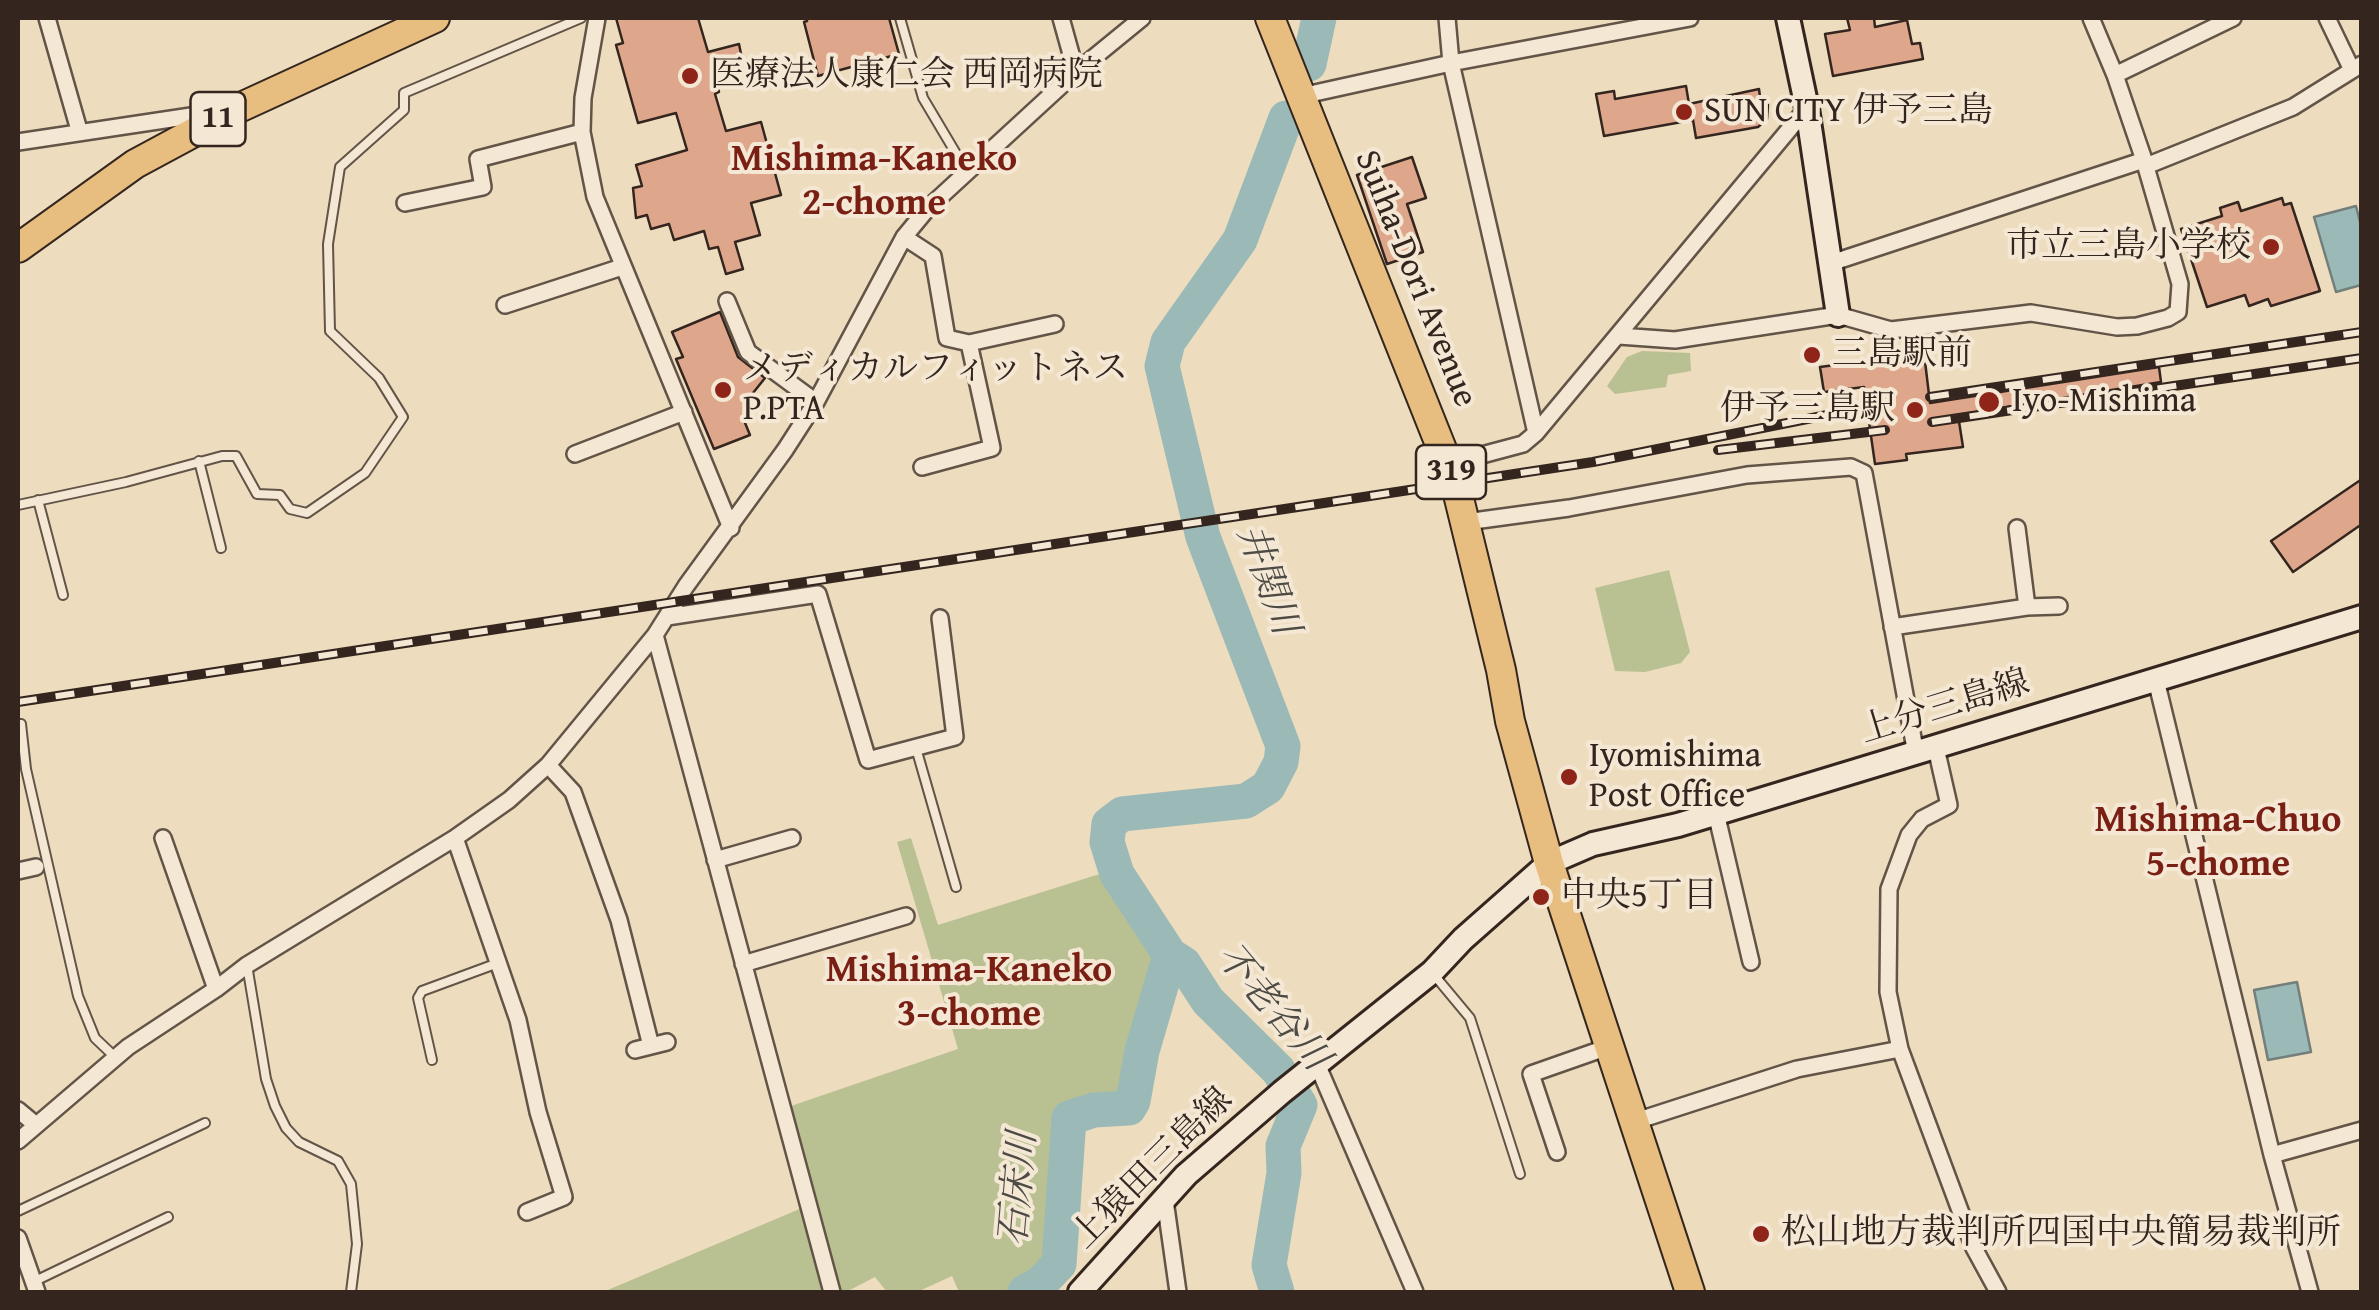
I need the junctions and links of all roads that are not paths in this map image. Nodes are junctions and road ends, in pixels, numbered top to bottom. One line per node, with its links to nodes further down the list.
1 (47, 18): 22 (street)
2 (435, 18): 20 (highway, 11)
3 (581, 18): 42 (lane)
4 (598, 18): 23 (street)
5 (900, 18): 26 (lane)
6 (1061, 18): 17 (street)
7 (1142, 18): 17 (street)
8 (1270, 18): 19 (highway, Suiha-Dori Avenue / 319)
9 (1447, 18): 15 (street)
10 (1690, 18): 15 (street)
11 (1788, 18): 21 (main road)
12 (2091, 18): 18 (street)
13 (2234, 18): 18 (street)
14 (2327, 18): 16 (street)
15 (1451, 63): 19 (street); 40 (street)
16 (2357, 67): 25 (street)
17 (1076, 72): 26 (street)
18 (2115, 75): 25 (street)
19 (1301, 96): 43 (highway, Suiha-Dori Avenue / 319)
20 (241, 107): 22 (street); 29 (highway, 11)
21 (1807, 108): 30 (main road); 36 (street)
22 (79, 130): 24 (street)
23 (582, 132): 27 (street); 31 (street)
24 (18, 142)
25 (2145, 163): 30 (street); 34 (street)
26 (966, 172): 28 (street)
27 (405, 203)
28 (904, 237): 37 (street); 38 (street)
29 (18, 248)
30 (1831, 264): 34 (main road)
31 (622, 267): 33 (street); 39 (street)
32 (728, 301): 38 (street)
33 (506, 304)
34 (1838, 316): 36 (street)
35 (1055, 324): 37 (street)
36 (1619, 336): 40 (street)
37 (969, 343): 44 (street)
38 (816, 402): 48 (street)
39 (684, 412): 41 (street); 48 (street)
40 (1536, 433): 43 (street)
41 (574, 454)
42 (199, 461): 45 (lane); 50 (lane)
43 (1448, 464): 47 (highway, Suiha-Dori Avenue / 319)
44 (922, 467)
45 (38, 500): 46 (lane); 51 (lane)
46 (18, 505)
47 (1466, 522): 57 (street); 69 (highway, Suiha-Dori Avenue / 319)
48 (731, 528): 54 (street)
49 (2017, 528): 53 (street)
50 (221, 548)
51 (64, 595)
52 (2059, 606): 53 (street)
53 (2026, 607): 57 (street)
54 (667, 617): 58 (street); 61 (street)
55 (2362, 617): 59 (main road, 上分三島線)
56 (940, 618): 61 (street)
57 (1892, 626): 62 (street)
58 (654, 636): 63 (street); 68 (street)
59 (2156, 680): 62 (main road, 上分三島線); 93 (street)
60 (20, 724): 83 (lane)
61 (916, 748): 72 (lane)
62 (1926, 751): 64 (main road, 上分三島線); 82 (street)
63 (548, 765): 66 (street); 80 (street)
64 (1716, 813): 69 (main road, 上分三島線); 74 (street)
65 (162, 838): 79 (street)
66 (455, 838): 75 (street); 77 (street)
67 (792, 838): 68 (street)
68 (715, 860): 76 (street)
69 (1549, 863): 78 (main road, 上猿田三島線); 81 (highway, 319)
70 (36, 868): 71 (street)
71 (18, 872)
72 (956, 887)
73 (906, 916): 76 (street)
74 (1751, 962)
75 (498, 963): 84 (lane); 97 (street)
76 (743, 964): 102 (street)
77 (247, 965): 79 (street); 101 (lane)
78 (1432, 972): 85 (main road, 上猿田三島線); 94 (lane)
79 (216, 989): 83 (street)
80 (652, 1046)
81 (1608, 1047): 87 (highway, 319); 92 (street)
82 (1900, 1049): 87 (street); 107 (street)
83 (116, 1058): 89 (street)
84 (432, 1060)
85 (1317, 1064): 95 (main road, 上猿田三島線); 105 (street)
86 (18, 1110): 89 (street)
87 (1633, 1122): 106 (highway, 319)
88 (206, 1123): 96 (lane)
89 (36, 1126): 91 (street)
90 (2362, 1130): 93 (street)
91 (18, 1142)
92 (1556, 1152)
93 (2272, 1156): 108 (street)
94 (1520, 1174)
95 (1164, 1200): 103 (main road, 上猿田三島線); 104 (street)
96 (18, 1211)
97 (527, 1212)
98 (168, 1217): 100 (lane)
99 (18, 1238): 100 (street)
100 (35, 1287)
101 (351, 1292)
102 (832, 1292)
103 (1080, 1292)
104 (1178, 1292)
105 (1416, 1292)
106 (1690, 1292)
107 (1998, 1292)
108 (2310, 1292)

